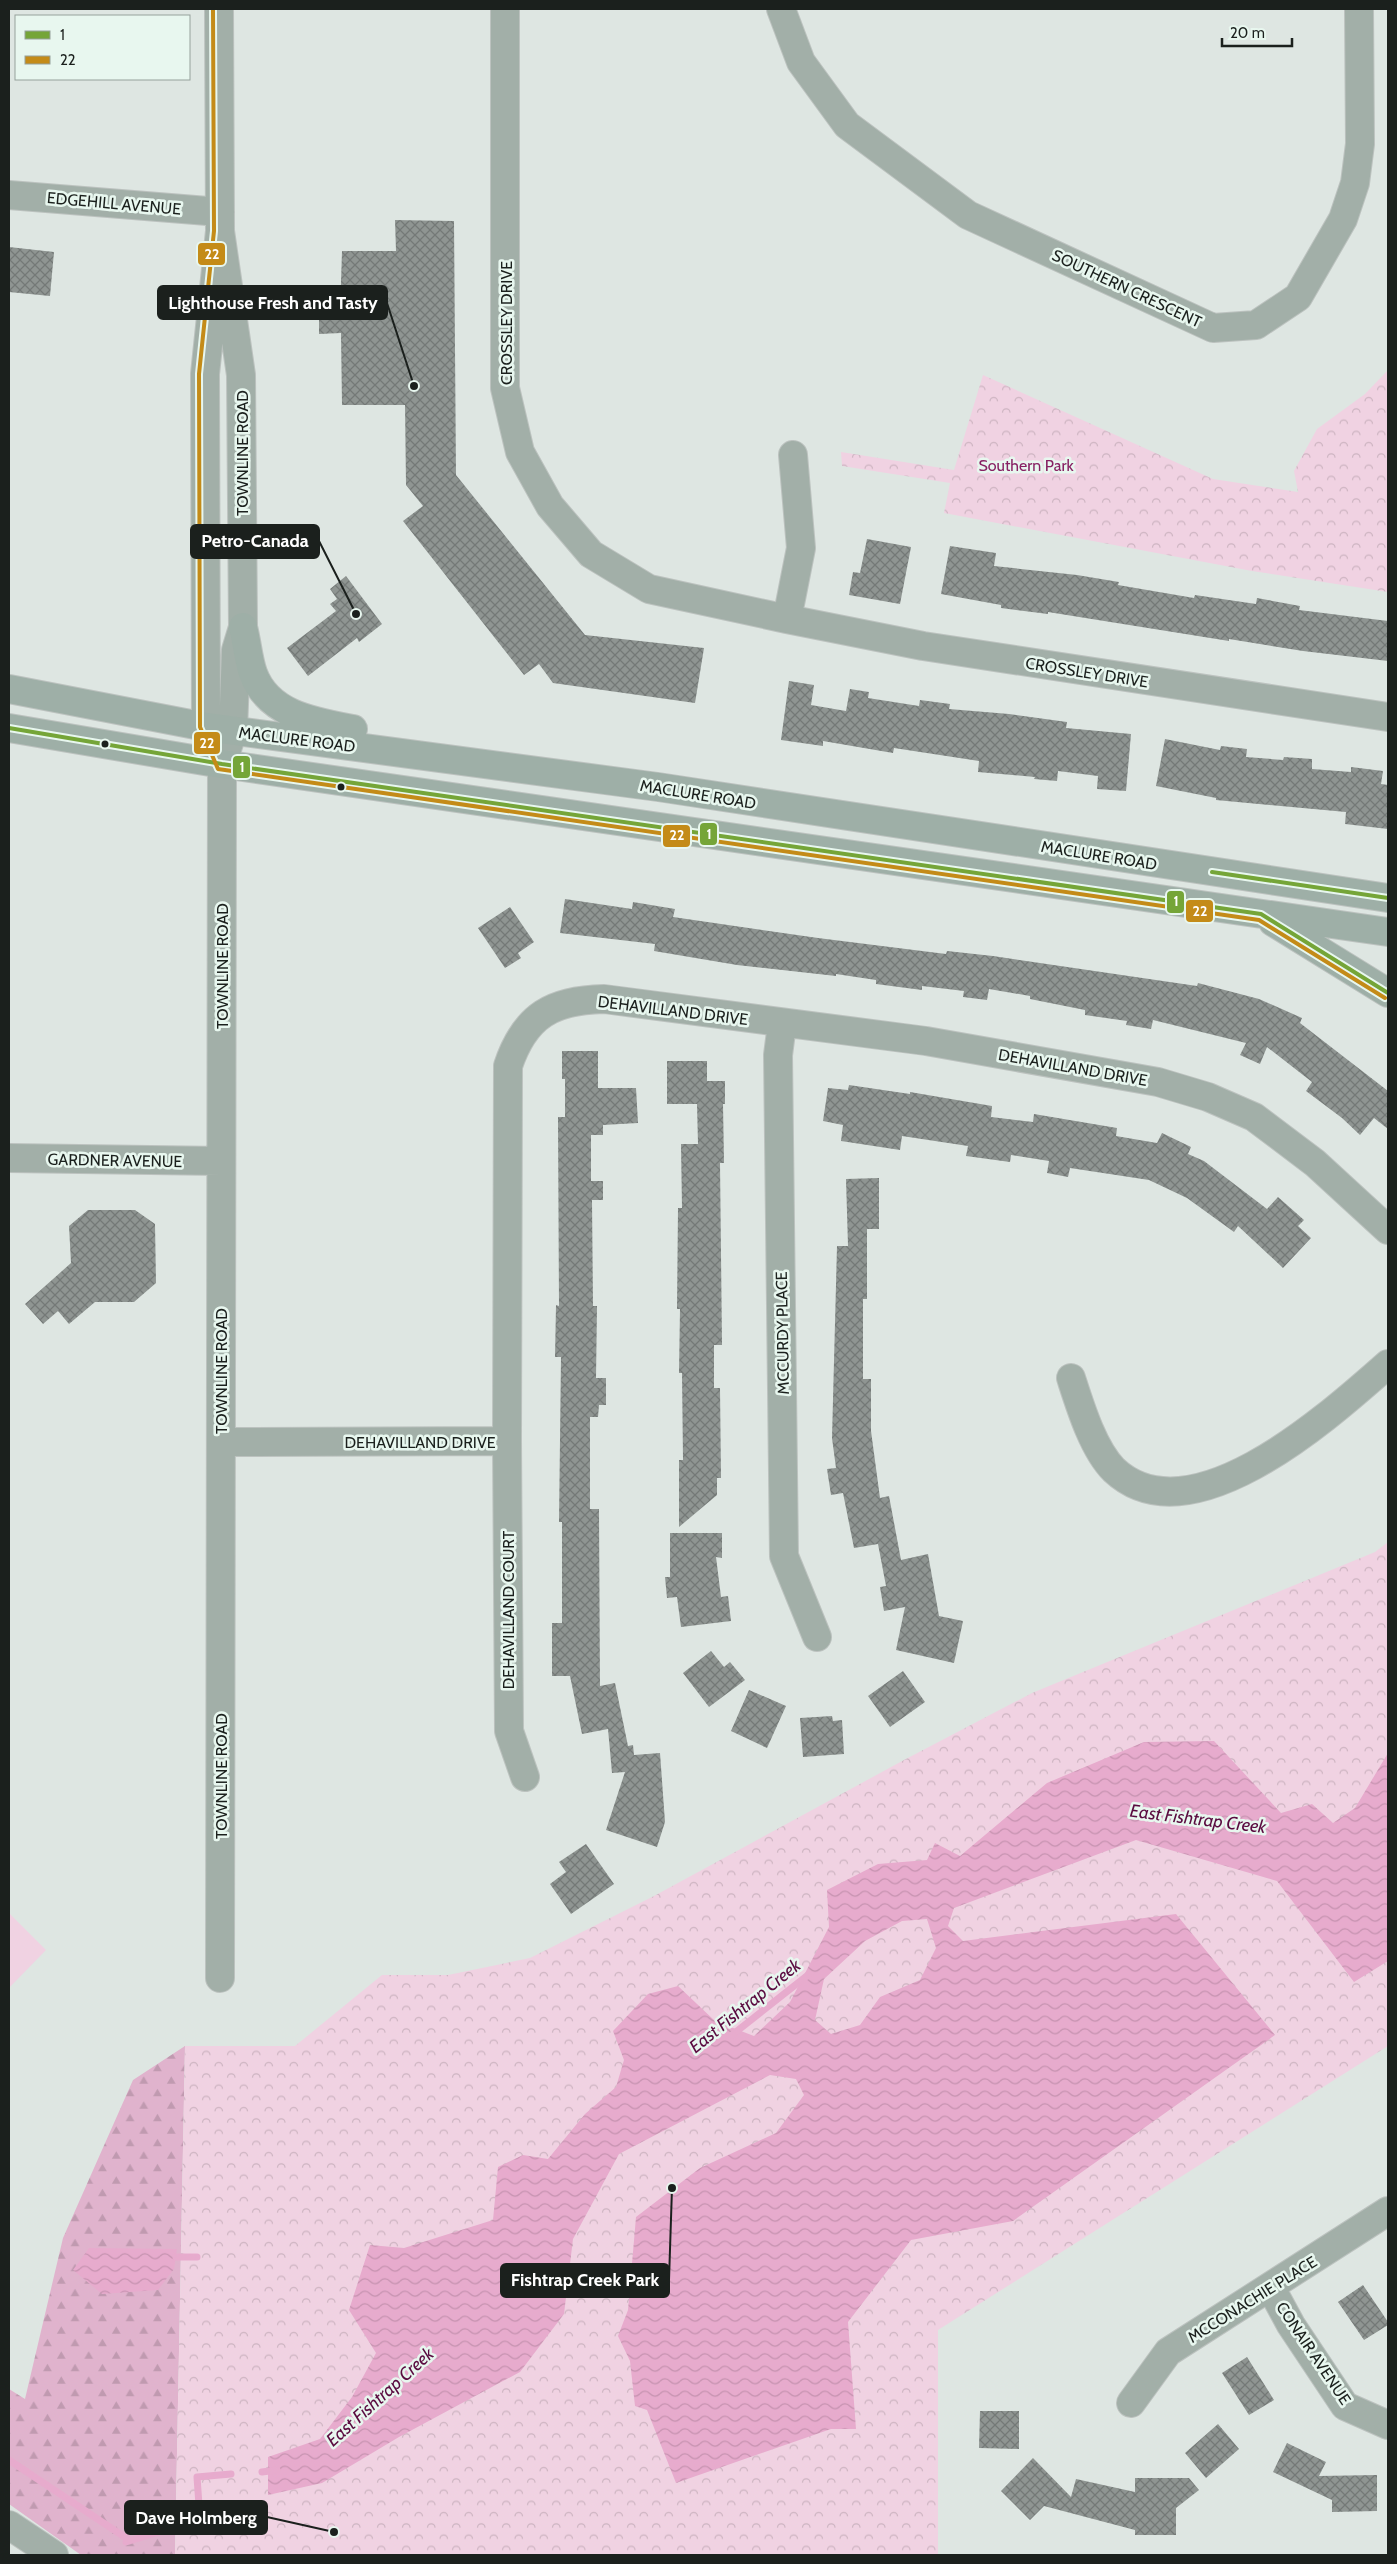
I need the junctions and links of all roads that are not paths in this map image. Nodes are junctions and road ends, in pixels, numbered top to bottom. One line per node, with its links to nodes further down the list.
1 (219, 9): 6 (street, TOWNLINE ROAD)
2 (505, 9): 8 (street, CROSSLEY DRIVE)
3 (781, 9): 4 (street, SOUTHERN CRESCENT)
4 (1359, 9)
5 (9, 195): 6 (street, EDGEHILL AVENUE)
6 (220, 221): 9 (street, TOWNLINE ROAD); 12 (street, TOWNLINE ROAD)
7 (793, 455): 8 (street)
8 (787, 619): 11 (street, CROSSLEY DRIVE)
9 (243, 627): 14 (street, TOWNLINE ROAD); 15 (main road)
10 (9, 690): 12 (main road, MACLURE ROAD)
11 (1388, 717)
12 (206, 727): 14 (main road, MACLURE ROAD); 16 (street, TOWNLINE ROAD)
13 (9, 728): 16 (main road)
14 (233, 731): 15 (main road, MACLURE ROAD); 16 (street, TOWNLINE ROAD)
15 (395, 752): 17 (main road, MACLURE ROAD)
16 (222, 764): 18 (main road); 23 (street, TOWNLINE ROAD)
17 (1388, 898)
18 (1261, 914): 19 (main road); 20 (main road)
19 (1388, 932)
20 (1388, 993)
21 (782, 1024): 24 (street, DEHAVILLAND DRIVE); 27 (street, DEHAVILLAND DRIVE); 29 (street, MCCURDY PLACE)
22 (9, 1158): 23 (street, GARDNER AVENUE)
23 (221, 1161): 28 (street, TOWNLINE ROAD)
24 (1388, 1230)
25 (1388, 1364): 26 (street)
26 (1071, 1378)
27 (507, 1441): 28 (street, DEHAVILLAND DRIVE); 30 (street, DEHAVILLAND COURT)
28 (221, 1442): 31 (street, TOWNLINE ROAD)
29 (817, 1637)
30 (524, 1776)
31 (220, 1978)
32 (1388, 2211): 33 (street, MCCONACHIE PLACE)
33 (1271, 2288): 34 (street, MCCONACHIE PLACE); 35 (street, CONAIR AVENUE)
34 (1131, 2403)
35 (1388, 2425)
36 (9, 2525): 37 (street)
37 (54, 2555)

